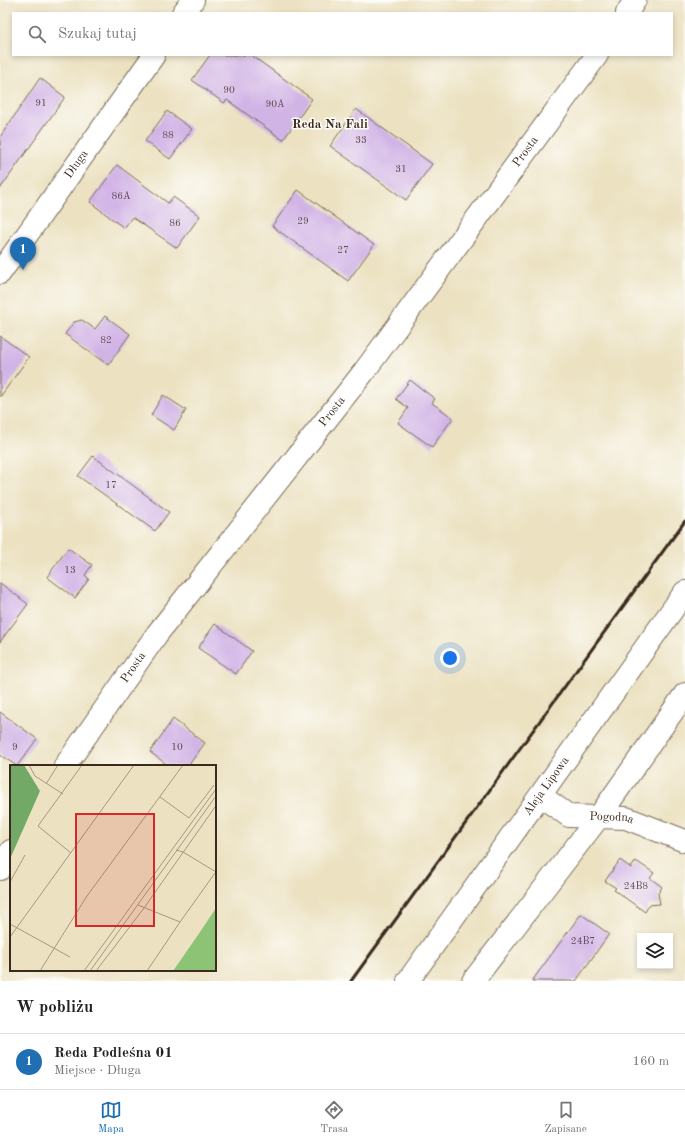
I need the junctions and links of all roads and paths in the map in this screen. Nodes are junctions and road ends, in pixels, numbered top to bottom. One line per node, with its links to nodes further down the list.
1 (193, 0): 3 (street)
2 (636, 0): 4 (street)
3 (184, 12)
4 (628, 12)
5 (153, 56): 7 (street, Długa)
6 (596, 56): 10 (street, Prosta)
7 (0, 273)
8 (685, 592): 11 (street, Aleja Lipowa)
9 (685, 694): 12 (street)
10 (66, 765)
11 (541, 796): 12 (street, Pogodna); 16 (street, Aleja Lipowa)
12 (598, 818): 13 (street, Pogodna); 17 (street)
13 (685, 841)
14 (10, 853): 15 (street)
15 (0, 869)
16 (408, 981)
17 (473, 981)

